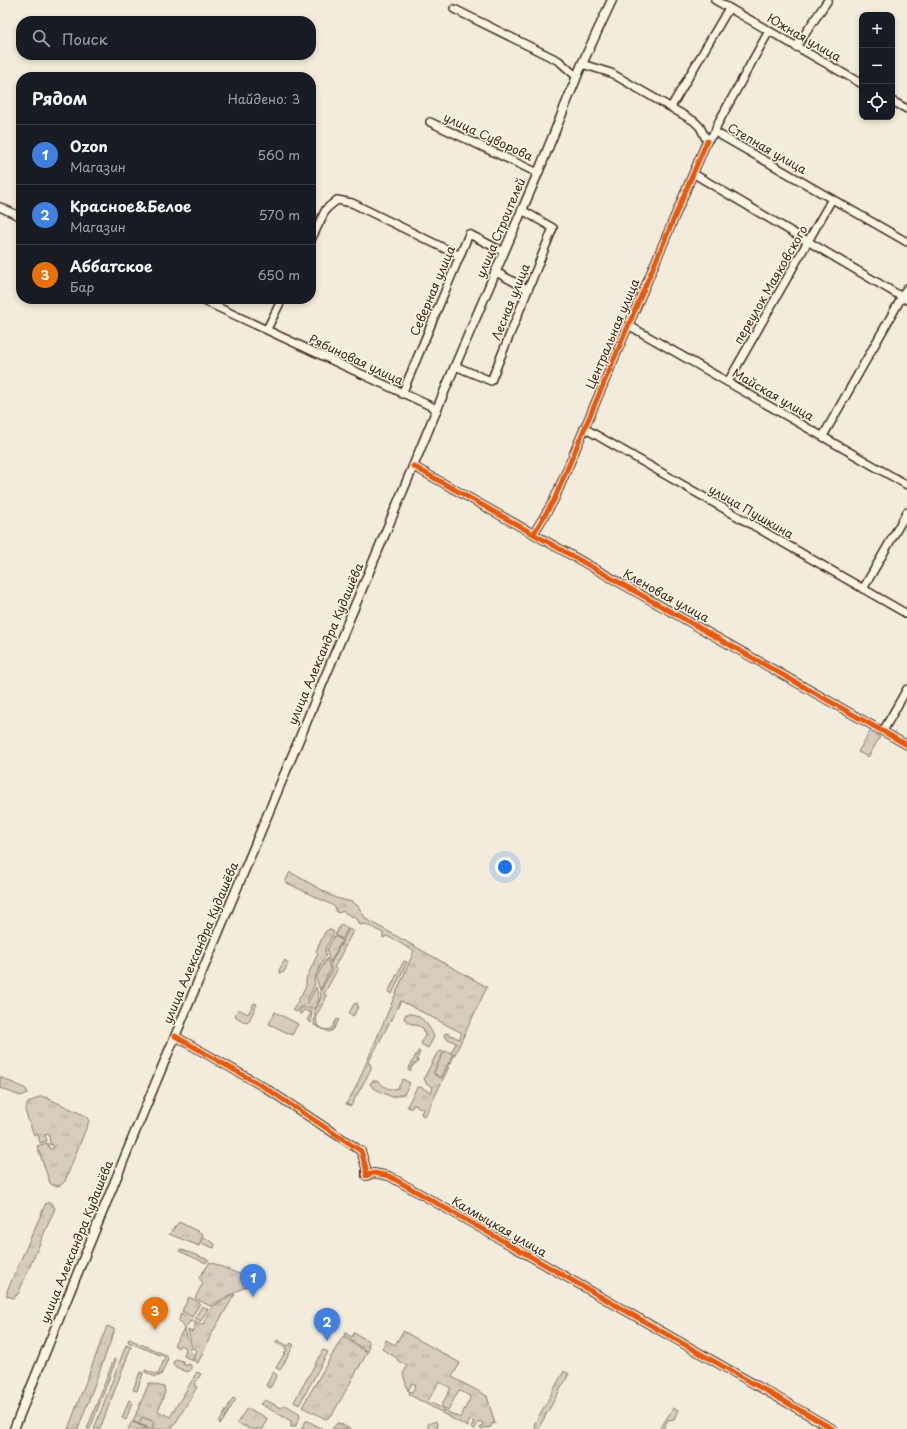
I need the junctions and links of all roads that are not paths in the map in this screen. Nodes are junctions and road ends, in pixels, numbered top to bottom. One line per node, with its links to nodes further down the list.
1 (612, 0): 8 (main road, улица Строителей)
2 (714, 0): 4 (street, Южная улица)
3 (828, 0): 7 (street)
4 (729, 8): 6 (street, Южная улица); 12 (street)
5 (454, 9): 9 (street)
6 (769, 31): 7 (street, Южная улица); 15 (street)
7 (796, 47): 10 (street, Южная улица)
8 (582, 64): 9 (main road, улица Строителей); 12 (street)
9 (576, 77): 17 (main road, улица Строителей)
10 (859, 82)
11 (895, 103): 13 (street)
12 (671, 108): 16 (street)
13 (907, 109)
14 (430, 122): 17 (street, улица Суворова)
15 (715, 132): 16 (street, Степная улица); 19 (street, Степная улица)
16 (707, 141): 18 (street, Центральная улица)
17 (538, 172): 21 (main road, улица Строителей)
18 (694, 174): 24 (street); 34 (street, Центральная улица)
19 (832, 199): 24 (street, переулок Маяковского); 25 (street, Степная улица)
20 (0, 207): 22 (street)
21 (522, 210): 26 (main road, улица Строителей); 30 (street, Лесная улица)
22 (16, 215)
23 (316, 230): 27 (street)
24 (809, 241): 31 (street); 37 (street, переулок Маяковского)
25 (907, 242)
26 (504, 252): 27 (street, Северная улица); 28 (main road, улица Строителей)
27 (460, 256): 38 (street, Северная улица)
28 (496, 272): 30 (street); 36 (main road, улица Строителей)
29 (907, 288): 31 (street)
30 (527, 289): 36 (street, Лесная улица)
31 (904, 298): 41 (street)
32 (211, 304): 35 (street, Рябиновая улица)
33 (280, 304): 35 (street)
34 (628, 325): 37 (street, Майская улица); 40 (street, Центральная улица)
35 (267, 329): 38 (street, Рябиновая улица)
36 (455, 366): 39 (main road, улица Строителей)
37 (728, 382): 41 (street, Майская улица)
38 (402, 394): 39 (street, Рябиновая улица)
39 (437, 409): 42 (main road, улица Строителей)
40 (584, 428): 45 (street, Центральная улица); 46 (street, улица Пушкина)
41 (822, 436): 43 (street, Майская улица)
42 (413, 466): 45 (street, Кленовая улица); 51 (main road, улица Александра Кудашёва)
43 (907, 485)
44 (907, 512): 46 (street)
45 (534, 533): 49 (street, Кленовая улица)
46 (863, 588): 47 (street, улица Пушкина)
47 (907, 614)
48 (907, 689): 49 (street)
49 (883, 731): 50 (street, Кленовая улица)
50 (907, 745)
51 (175, 1036): 52 (main road, улица Александра Кудашёва); 53 (street, Калмыцкая улица)
52 (14, 1429)
53 (833, 1429)

